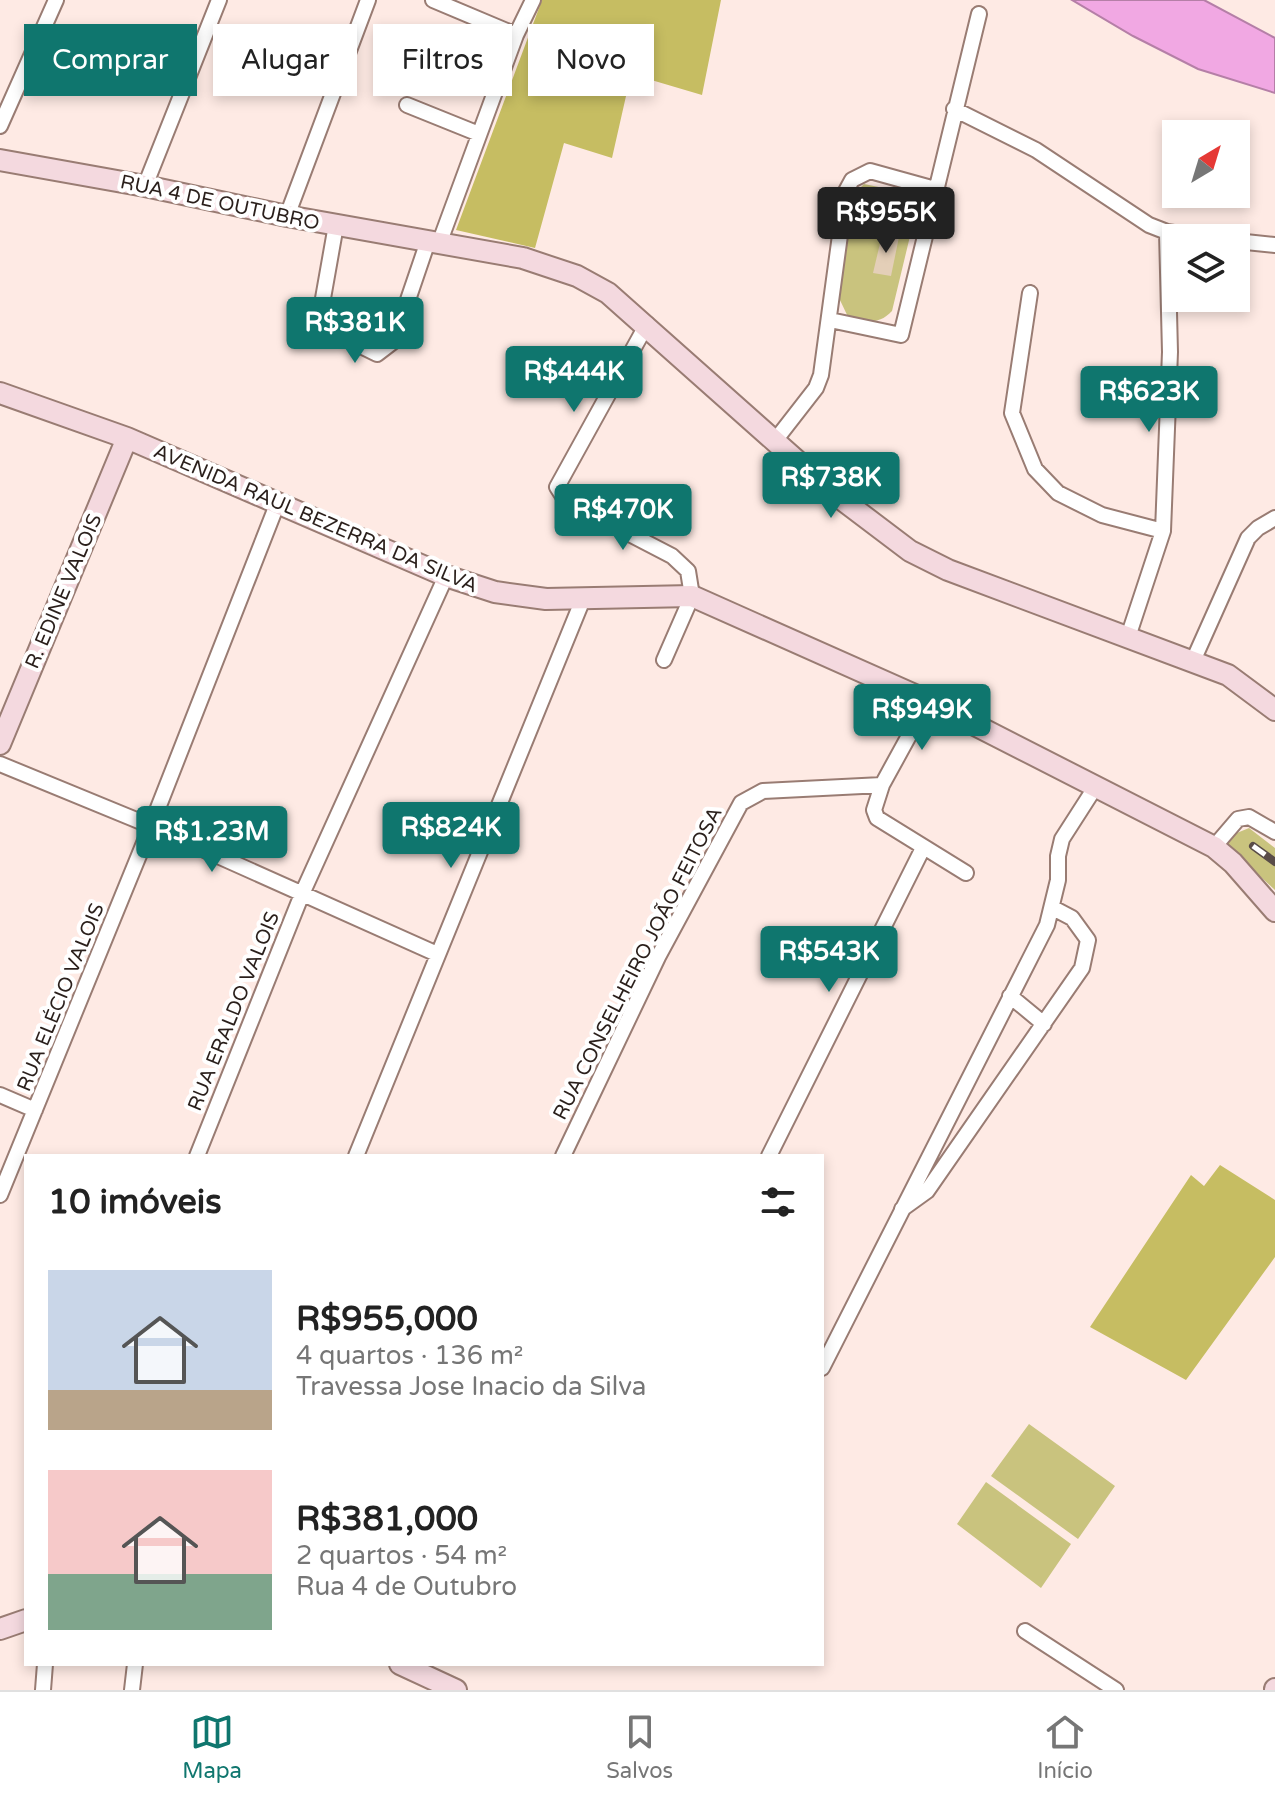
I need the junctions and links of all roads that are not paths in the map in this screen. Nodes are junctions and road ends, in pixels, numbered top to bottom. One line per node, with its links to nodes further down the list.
1 (56, 0): 8 (street)
2 (219, 0): 14 (street)
3 (368, 0): 16 (street)
4 (433, 0): 7 (street)
5 (533, 0): 7 (street)
6 (979, 14): 10 (street)
7 (516, 35): 12 (street)
8 (7, 89): 11 (street)
9 (407, 105): 12 (street)
10 (954, 109): 15 (street); 18 (street)
11 (0, 126)
12 (479, 134): 19 (street)
13 (0, 160): 14 (street, RUA 4 DE OUTUBRO)
14 (145, 186): 16 (street, RUA 4 DE OUTUBRO)
15 (935, 189): 24 (street); 24 (street)
16 (287, 216): 17 (street, RUA 4 DE OUTUBRO)
17 (336, 225): 19 (street, RUA 4 DE OUTUBRO); 19 (street)
18 (1162, 229)
19 (433, 242): 25 (street, RUA 4 DE OUTUBRO)
20 (1250, 242): 21 (street)
21 (1275, 245)
22 (1030, 293): 31 (street)
23 (1169, 312): 31 (street)
24 (830, 320): 28 (street)
25 (647, 324): 28 (street, RUA 4 DE OUTUBRO); 33 (street)
26 (0, 393): 27 (street, AVENIDA RAUL BEZERRA DA SILVA)
27 (127, 438): 29 (street, AVENIDA RAUL BEZERRA DA SILVA); 40 (street, R. EDINE VALOIS)
28 (774, 442): 35 (street, RUA 4 DE OUTUBRO)
29 (278, 502): 32 (street, AVENIDA RAUL BEZERRA DA SILVA); 44 (street, RUA ELÉCIO VALOIS)
30 (1275, 518): 37 (street)
31 (1163, 531): 35 (street)
32 (446, 576): 34 (street, AVENIDA RAUL BEZERRA DA SILVA); 49 (street, RUA ERALDO VALOIS)
33 (692, 596): 34 (street, AVENIDA RAUL BEZERRA DA SILVA); 36 (street); 38 (street, AVENIDA RAUL BEZERRA DA SILVA)
34 (583, 599): 52 (street)
35 (1128, 637): 37 (street, RUA 4 DE OUTUBRO)
36 (664, 660)
37 (1193, 661): 39 (street, RUA 4 DE OUTUBRO)
38 (928, 701): 42 (street); 43 (street, AVENIDA RAUL BEZERRA DA SILVA)
39 (1275, 710)
40 (0, 744)
41 (0, 764): 44 (street)
42 (882, 785): 47 (street); 59 (street, RUA CONSELHEIRO JOÃO FEITOSA)
43 (1096, 786): 46 (street, AVENIDA RAUL BEZERRA DA SILVA); 50 (street)
44 (151, 826): 49 (street); 56 (street, RUA ELÉCIO VALOIS)
45 (1275, 832): 46 (street)
46 (1214, 847): 51 (street, AVENIDA RAUL BEZERRA DA SILVA)
47 (923, 848): 48 (street); 60 (street)
48 (966, 873)
49 (302, 894): 52 (street); 57 (street, RUA ERALDO VALOIS)
50 (1053, 908): 53 (street); 54 (street)
51 (1275, 911)
52 (437, 954): 58 (street)
53 (1010, 996): 54 (street); 62 (street)
54 (1044, 1024): 62 (street)
55 (0, 1095): 56 (street)
56 (35, 1110): 61 (street, RUA ELÉCIO VALOIS)
57 (198, 1154)
58 (357, 1154)
59 (564, 1154)
60 (770, 1154)
61 (0, 1195)
62 (899, 1212): 63 (street)
63 (824, 1364)
64 (24, 1621): 65 (street)
65 (0, 1629)
66 (1025, 1631): 73 (street)
67 (45, 1666): 70 (street)
68 (135, 1666): 71 (street)
69 (404, 1666): 72 (street)
70 (43, 1690)
71 (132, 1690)
72 (456, 1690)
73 (1116, 1690)

